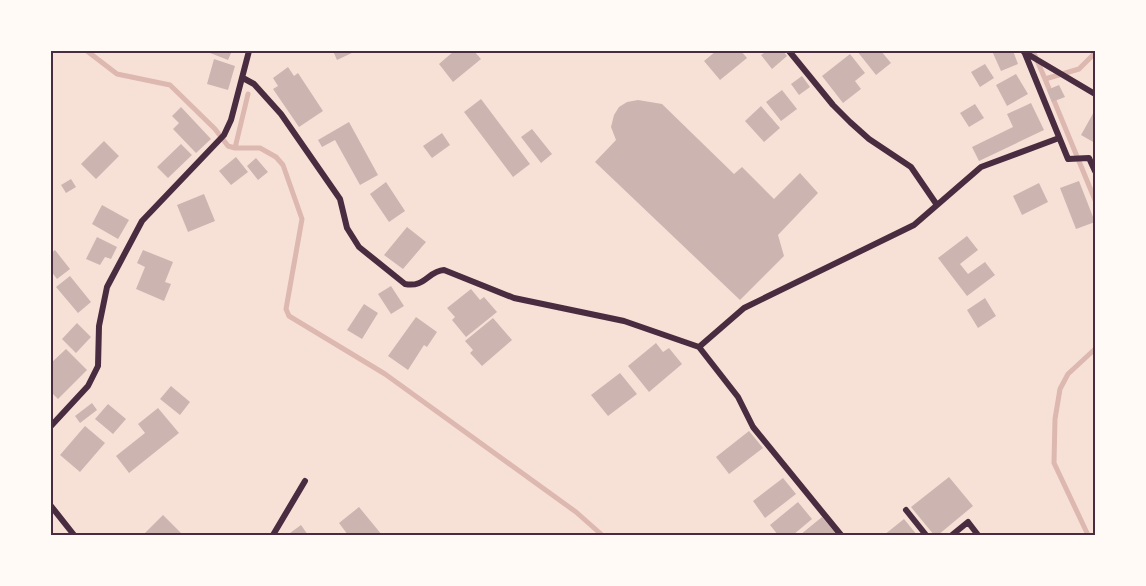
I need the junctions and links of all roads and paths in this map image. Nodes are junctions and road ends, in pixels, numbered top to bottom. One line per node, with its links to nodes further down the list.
1 (249, 51): 4 (street)
2 (789, 51): 8 (street)
3 (1024, 51): 5 (street); 6 (street)
4 (243, 78): 9 (street); 10 (street)
5 (1095, 94)
6 (1059, 138): 7 (street); 8 (street)
7 (1095, 171)
8 (937, 205): 9 (street)
9 (699, 347): 16 (street)
10 (51, 426)
11 (304, 481): 15 (street)
12 (51, 506): 14 (street)
13 (906, 510): 17 (street)
14 (74, 535)
15 (273, 535)
16 (841, 535)
17 (926, 535)
18 (952, 535): 19 (street)
19 (978, 535)

